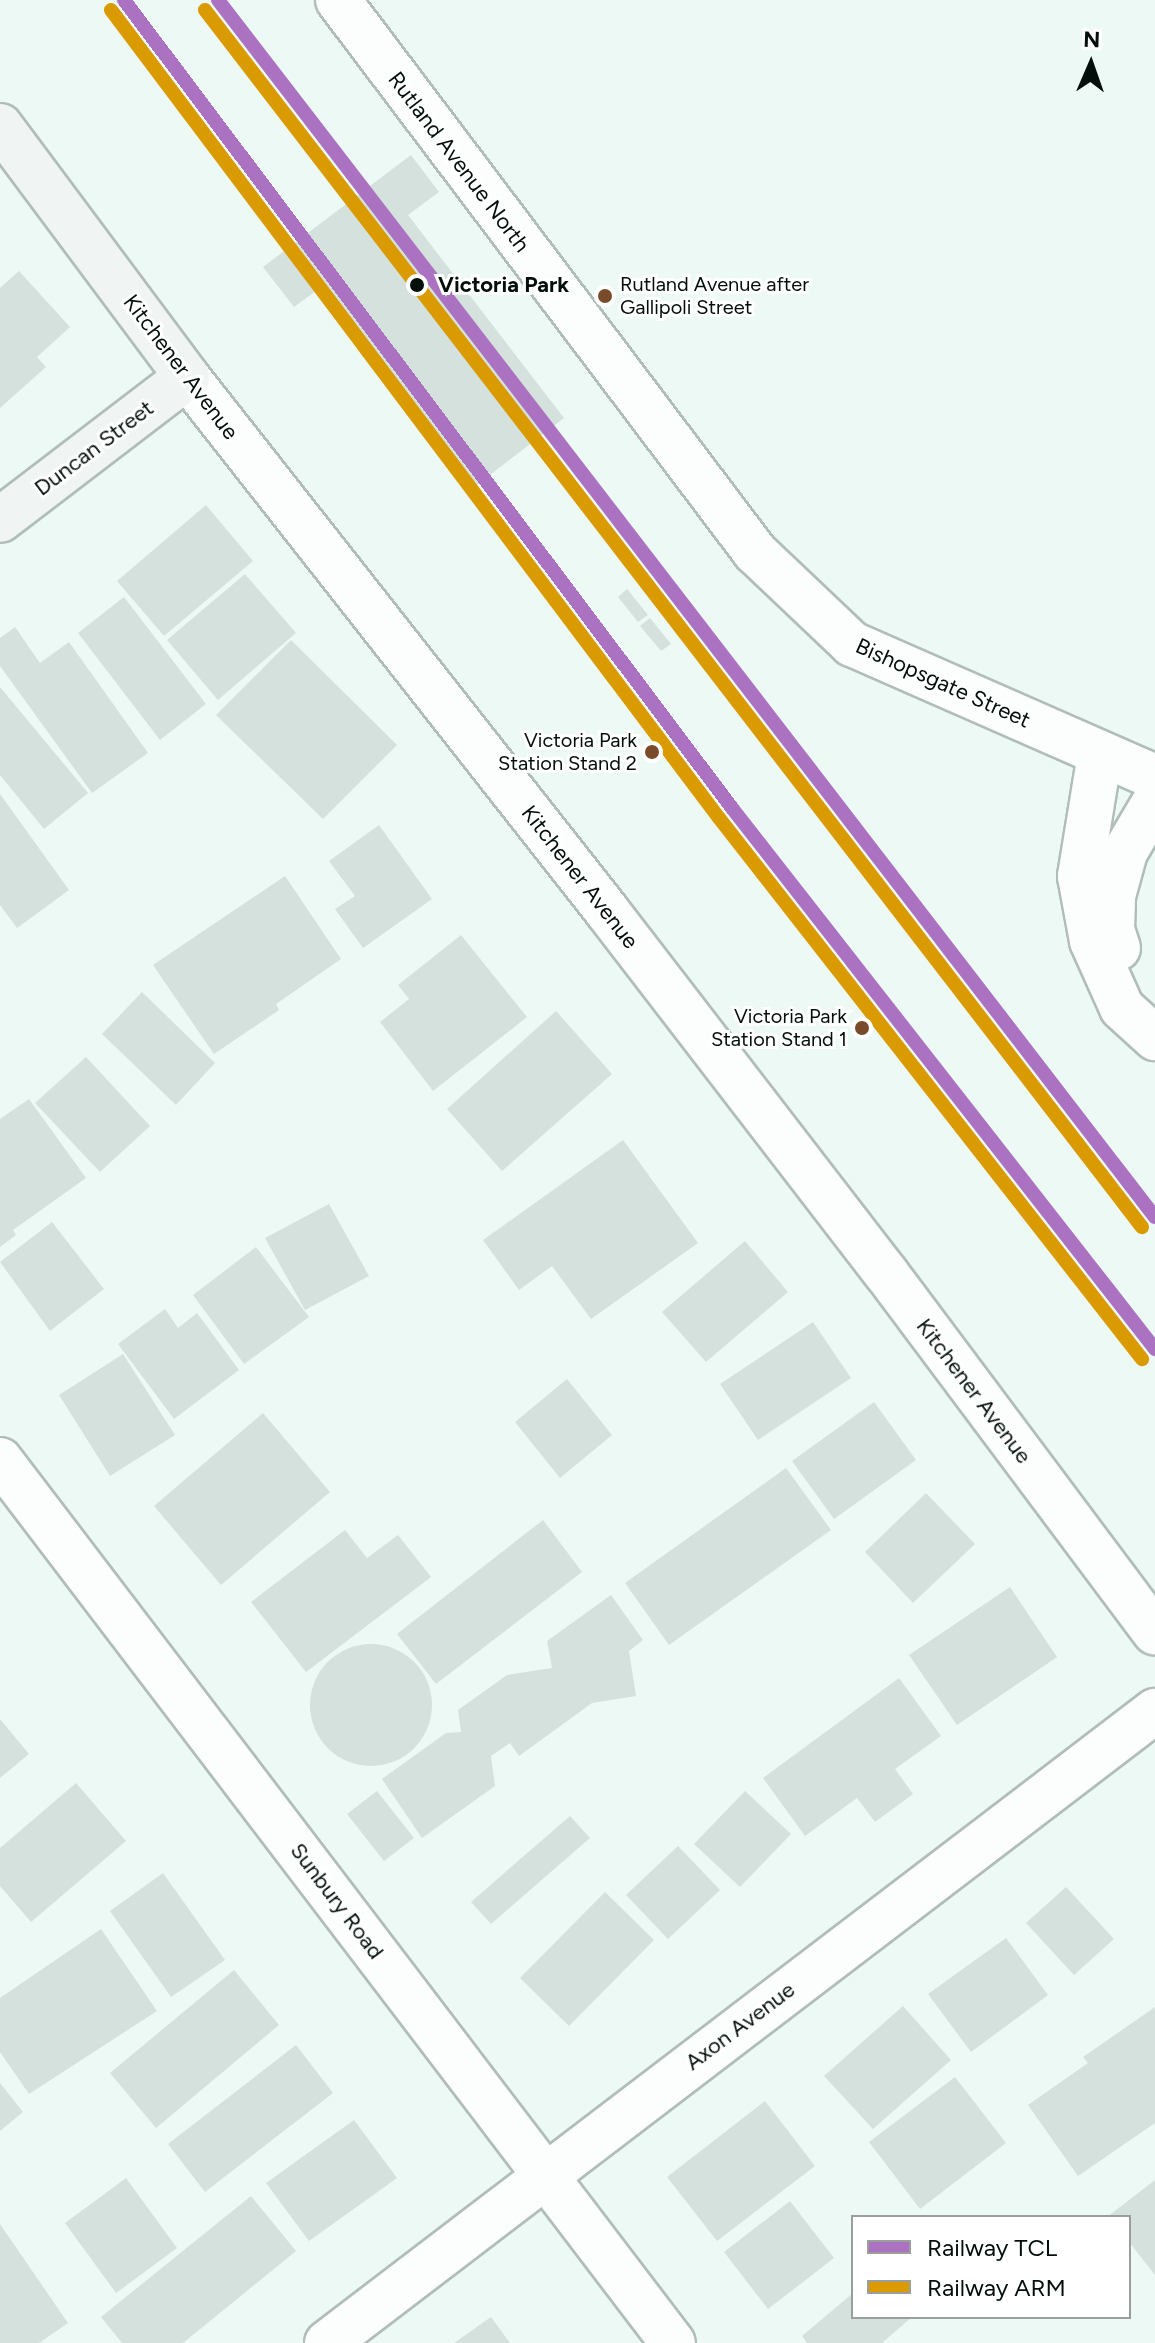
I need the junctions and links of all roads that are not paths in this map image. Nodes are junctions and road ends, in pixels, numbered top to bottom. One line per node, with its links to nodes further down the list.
1 (338, 0): 5 (street, Rutland Avenue North)
2 (0, 126): 3 (street, Kitchener Avenue)
3 (187, 377): 4 (street, Duncan Street); 12 (street, Kitchener Avenue)
4 (0, 520)
5 (755, 552): 6 (street, Bishopsgate Street)
6 (1100, 754): 7 (street, Bishopsgate Street); 10 (street)
7 (1155, 777)
8 (1155, 801): 9 (street)
9 (1155, 1012)
10 (1155, 1038)
11 (0, 1460): 14 (street, Sunbury Road)
12 (1155, 1632)
13 (1155, 1711): 14 (street, Axon Avenue)
14 (545, 2175): 15 (street, Axon Avenue); 16 (street, Sunbury Road)
15 (327, 2343)
16 (673, 2343)

